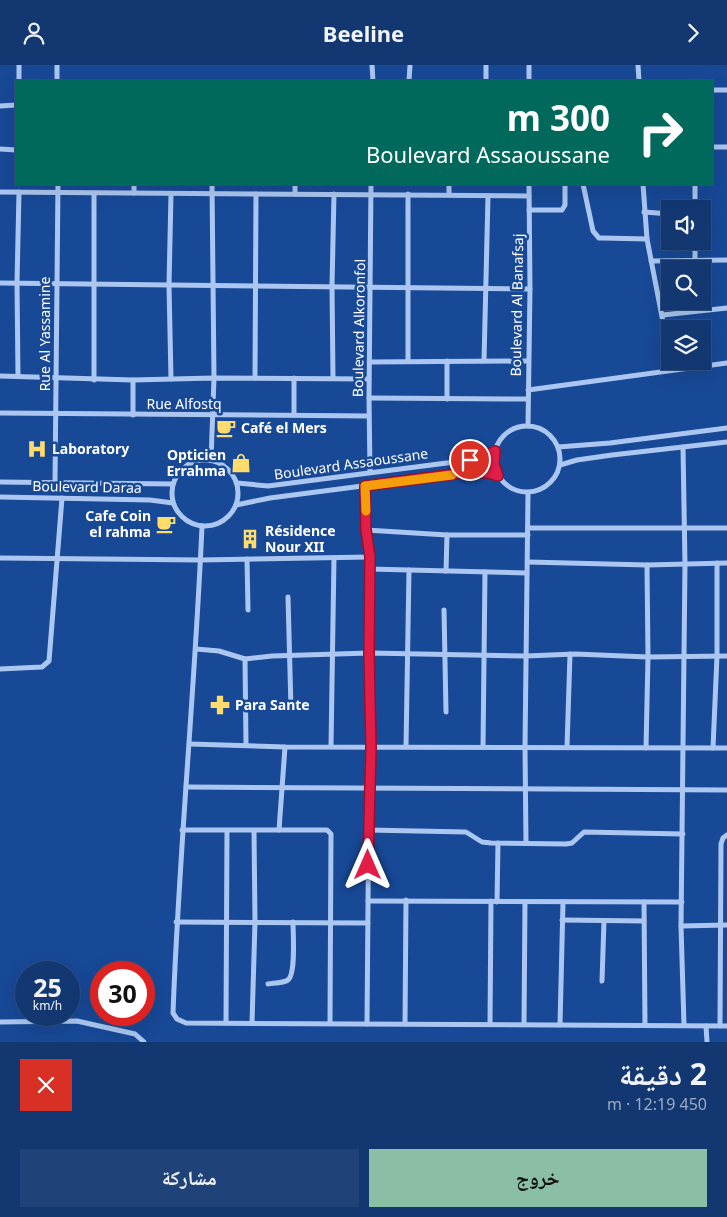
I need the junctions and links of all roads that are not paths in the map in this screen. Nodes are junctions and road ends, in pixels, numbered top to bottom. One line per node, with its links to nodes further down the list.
1 (19, 65): 8 (street)
2 (57, 65): 9 (street)
3 (372, 65): 10 (street)
4 (410, 65): 11 (street)
5 (486, 65): 12 (street)
6 (529, 65): 13 (street)
7 (638, 65): 14 (street)
8 (19, 80)
9 (57, 80)
10 (372, 80)
11 (409, 80)
12 (486, 80)
13 (529, 80)
14 (639, 80)
15 (713, 90): 16 (street)
16 (727, 90)
17 (15, 105): 18 (street)
18 (0, 106)
19 (713, 147): 20 (street)
20 (727, 147)
21 (0, 149): 22 (street)
22 (15, 150)
23 (58, 185): 36 (street, Rue Al Yassamine)
24 (134, 185): 38 (street)
25 (212, 185): 40 (street)
26 (295, 185): 42 (street)
27 (371, 185): 44 (street, Boulevard Alkoronfol)
28 (449, 185): 46 (street)
29 (529, 185): 48 (street, Boulevard Al Banafsaj)
30 (565, 185): 50 (street)
31 (583, 185): 53 (street)
32 (643, 185): 51 (street)
33 (695, 185): 49 (street)
34 (0, 192): 35 (street)
35 (18, 192): 36 (street); 59 (street)
36 (58, 192): 37 (street); 60 (street, Rue Al Yassamine)
37 (94, 193): 38 (street); 61 (street)
38 (134, 193): 39 (street)
39 (171, 194): 40 (street); 62 (street)
40 (212, 194): 41 (street); 63 (street)
41 (256, 194): 42 (street); 64 (street)
42 (295, 194): 43 (street)
43 (334, 194): 44 (street); 65 (street)
44 (372, 194): 45 (street); 66 (street, Boulevard Alkoronfol)
45 (408, 194): 46 (street); 67 (street)
46 (449, 194): 47 (street)
47 (488, 196): 48 (street); 68 (street)
48 (529, 196): 50 (street, Boulevard Al Banafsaj)
49 (695, 200)
50 (529, 210): 69 (street, Boulevard Al Banafsaj)
51 (644, 212): 52 (street); 53 (street)
52 (661, 213)
53 (647, 239): 56 (street)
54 (711, 260): 55 (street)
55 (727, 260)
56 (651, 261): 57 (street); 71 (street)
57 (661, 261)
58 (0, 283): 59 (street)
59 (17, 283): 60 (street); 81 (street)
60 (56, 284): 61 (street); 82 (street, Rue Al Yassamine)
61 (94, 284): 62 (street); 89 (street)
62 (169, 285): 63 (street); 85 (street)
63 (213, 285): 64 (street); 83 (street)
64 (255, 286): 65 (street); 84 (street)
65 (332, 286): 66 (street); 87 (street)
66 (371, 286): 67 (street); 77 (street, Boulevard Alkoronfol)
67 (408, 287): 68 (street); 73 (street)
68 (486, 289): 69 (street); 75 (street)
69 (530, 289): 76 (street, Boulevard Al Banafsaj)
70 (727, 307): 71 (street)
71 (662, 315): 72 (street)
72 (663, 320)
73 (408, 361): 74 (street); 77 (street)
74 (447, 361): 75 (street); 93 (street)
75 (484, 361): 76 (street)
76 (528, 361): 91 (street, Boulevard Al Banafsaj)
77 (370, 362): 88 (street, Boulevard Alkoronfol)
78 (727, 363): 79 (street)
79 (672, 371): 91 (street)
80 (0, 376): 81 (street)
81 (18, 377): 82 (street)
82 (56, 378): 89 (street); 96 (street, Rue Al Yassamine)
83 (214, 378): 84 (street); 85 (street); 98 (street)
84 (255, 378): 86 (street)
85 (171, 379): 90 (street)
86 (294, 379): 87 (street); 99 (street)
87 (333, 379): 88 (street)
88 (369, 379): 92 (street, Boulevard Alkoronfol)
89 (94, 380): 90 (street)
90 (133, 380): 97 (street)
91 (528, 390): 94 (street, Boulevard Al Banafsaj)
92 (369, 399): 93 (street); 100 (street, Boulevard Alkoronfol)
93 (447, 399): 94 (street)
94 (527, 399): 102 (street, Boulevard Al Banafsaj)
95 (0, 413): 96 (street, Rue Alfostq)
96 (56, 414): 97 (street, Rue Alfostq); 113 (street, Rue Al Yassamine)
97 (133, 415): 98 (street, Rue Alfostq)
98 (212, 415): 99 (street, Rue Alfostq); 108 (street)
99 (294, 415): 100 (street, Rue Alfostq)
100 (369, 417): 110 (street, Boulevard Alkoronfol)
101 (727, 421): 103 (street)
102 (528, 426): 105 (street); 107 (street)
103 (726, 428): 105 (street)
104 (727, 442): 106 (street)
105 (558, 447): 109 (street)
106 (683, 447): 109 (street); 124 (street)
107 (495, 451): 110 (street, Boulevard Assaoussane); 111 (street)
108 (211, 460): 114 (street); 115 (street)
109 (560, 465): 117 (street)
110 (370, 472): 114 (street, Boulevard Assaoussane)
111 (498, 476): 116 (street, Boulevard Assaoussane); 117 (street)
112 (0, 482): 113 (street, Boulevard Daraa)
113 (55, 483): 115 (street, Boulevard Daraa)
114 (237, 483): 121 (street)
115 (173, 484): 120 (street)
116 (365, 486): 121 (street, Boulevard Assaoussane); 126 (street)
117 (528, 493): 123 (street)
118 (0, 497): 119 (street, Boulevard Daraa)
119 (62, 498): 120 (street, Boulevard Daraa); 132 (street)
120 (173, 503): 122 (street)
121 (236, 505): 122 (street)
122 (202, 526): 134 (street)
123 (528, 528): 124 (street); 128 (street)
124 (685, 528): 125 (street); 138 (street)
125 (727, 528)
126 (366, 530): 127 (street); 129 (street)
127 (447, 535): 128 (street); 142 (street)
128 (528, 535): 135 (street)
129 (370, 557): 131 (street); 140 (street)
130 (0, 558): 132 (street)
131 (334, 558): 133 (street); 149 (street)
132 (57, 559): 134 (street); 162 (street)
133 (247, 559): 134 (street); 146 (street)
134 (201, 560): 148 (street)
135 (528, 562): 139 (street); 144 (street)
136 (717, 563): 137 (street); 138 (street); 157 (street)
137 (727, 563)
138 (686, 564): 139 (street); 159 (street)
139 (647, 565): 158 (street)
140 (370, 569): 141 (street); 150 (street)
141 (409, 570): 142 (street); 151 (street)
142 (446, 571): 143 (street)
143 (485, 572): 144 (street); 154 (street)
144 (527, 573): 156 (street)
145 (288, 597): 155 (street)
146 (248, 610)
147 (444, 610): 153 (street)
148 (196, 649): 161 (street); 165 (street)
149 (333, 653): 150 (street); 155 (street); 167 (street)
150 (369, 653): 151 (street); 169 (street)
151 (407, 654): 153 (street); 170 (street)
152 (570, 654): 156 (street); 158 (street); 173 (street)
153 (445, 655): 154 (street); 164 (street)
154 (484, 655): 156 (street); 171 (street)
155 (290, 656): 161 (street); 163 (street)
156 (526, 656): 172 (street)
157 (717, 656): 159 (street); 160 (street); 175 (street)
158 (648, 657): 159 (street); 174 (street)
159 (685, 657): 177 (street)
160 (727, 657)
161 (245, 659): 166 (street)
162 (0, 669)
163 (290, 709)
164 (446, 712)
165 (190, 744): 166 (street); 178 (street)
166 (246, 745): 168 (street)
167 (331, 746): 168 (street); 169 (street)
168 (285, 747): 179 (street)
169 (371, 747): 170 (street); 180 (street)
170 (406, 747): 171 (street)
171 (484, 747): 172 (street)
172 (525, 747): 173 (street); 181 (street)
173 (567, 747): 174 (street)
174 (646, 748): 177 (street)
175 (713, 748): 176 (street); 177 (street)
176 (727, 748)
177 (684, 749): 182 (street)
178 (186, 787): 179 (street); 184 (street)
179 (281, 788): 180 (street); 185 (street)
180 (369, 789): 181 (street); 186 (street)
181 (526, 789): 182 (street); 192 (street)
182 (683, 789): 183 (street); 189 (street)
183 (727, 790)
184 (182, 830): 187 (street); 201 (street)
185 (278, 830): 188 (street); 207 (street)
186 (368, 830): 191 (street); 194 (street)
187 (227, 831): 188 (street); 204 (street)
188 (254, 831): 205 (street)
189 (683, 834): 192 (street); 199 (street)
190 (727, 835): 209 (street)
191 (498, 843): 192 (street); 195 (street)
192 (526, 843)
193 (406, 900): 194 (street); 195 (street); 219 (street)
194 (368, 901): 208 (street)
195 (494, 901): 196 (street); 220 (street)
196 (525, 902): 197 (street); 221 (street)
197 (563, 902): 198 (street); 200 (street)
198 (644, 902): 199 (street); 203 (street)
199 (682, 902): 211 (street)
200 (562, 920): 202 (street); 222 (street)
201 (176, 921): 204 (street); 215 (street)
202 (604, 921): 203 (street); 212 (street)
203 (644, 921): 223 (street)
204 (226, 922): 205 (street); 215 (street)
205 (255, 922): 206 (street); 216 (street)
206 (293, 922): 207 (street); 213 (street)
207 (332, 922): 208 (street); 217 (street)
208 (368, 923): 218 (street)
209 (720, 925): 210 (street); 211 (street); 226 (street)
210 (727, 925)
211 (681, 926): 224 (street)
212 (602, 981)
213 (268, 984)
214 (0, 1022): 228 (street)
215 (226, 1023): 216 (street)
216 (252, 1023): 217 (street)
217 (330, 1023): 218 (street)
218 (368, 1024): 219 (street)
219 (405, 1024): 220 (street)
220 (490, 1024): 221 (street)
221 (524, 1024): 222 (street)
222 (560, 1025): 223 (street)
223 (644, 1025): 224 (street)
224 (684, 1025): 225 (street)
225 (706, 1026): 226 (street); 229 (street)
226 (720, 1026): 227 (street)
227 (727, 1026)
228 (144, 1042)
229 (707, 1042)

